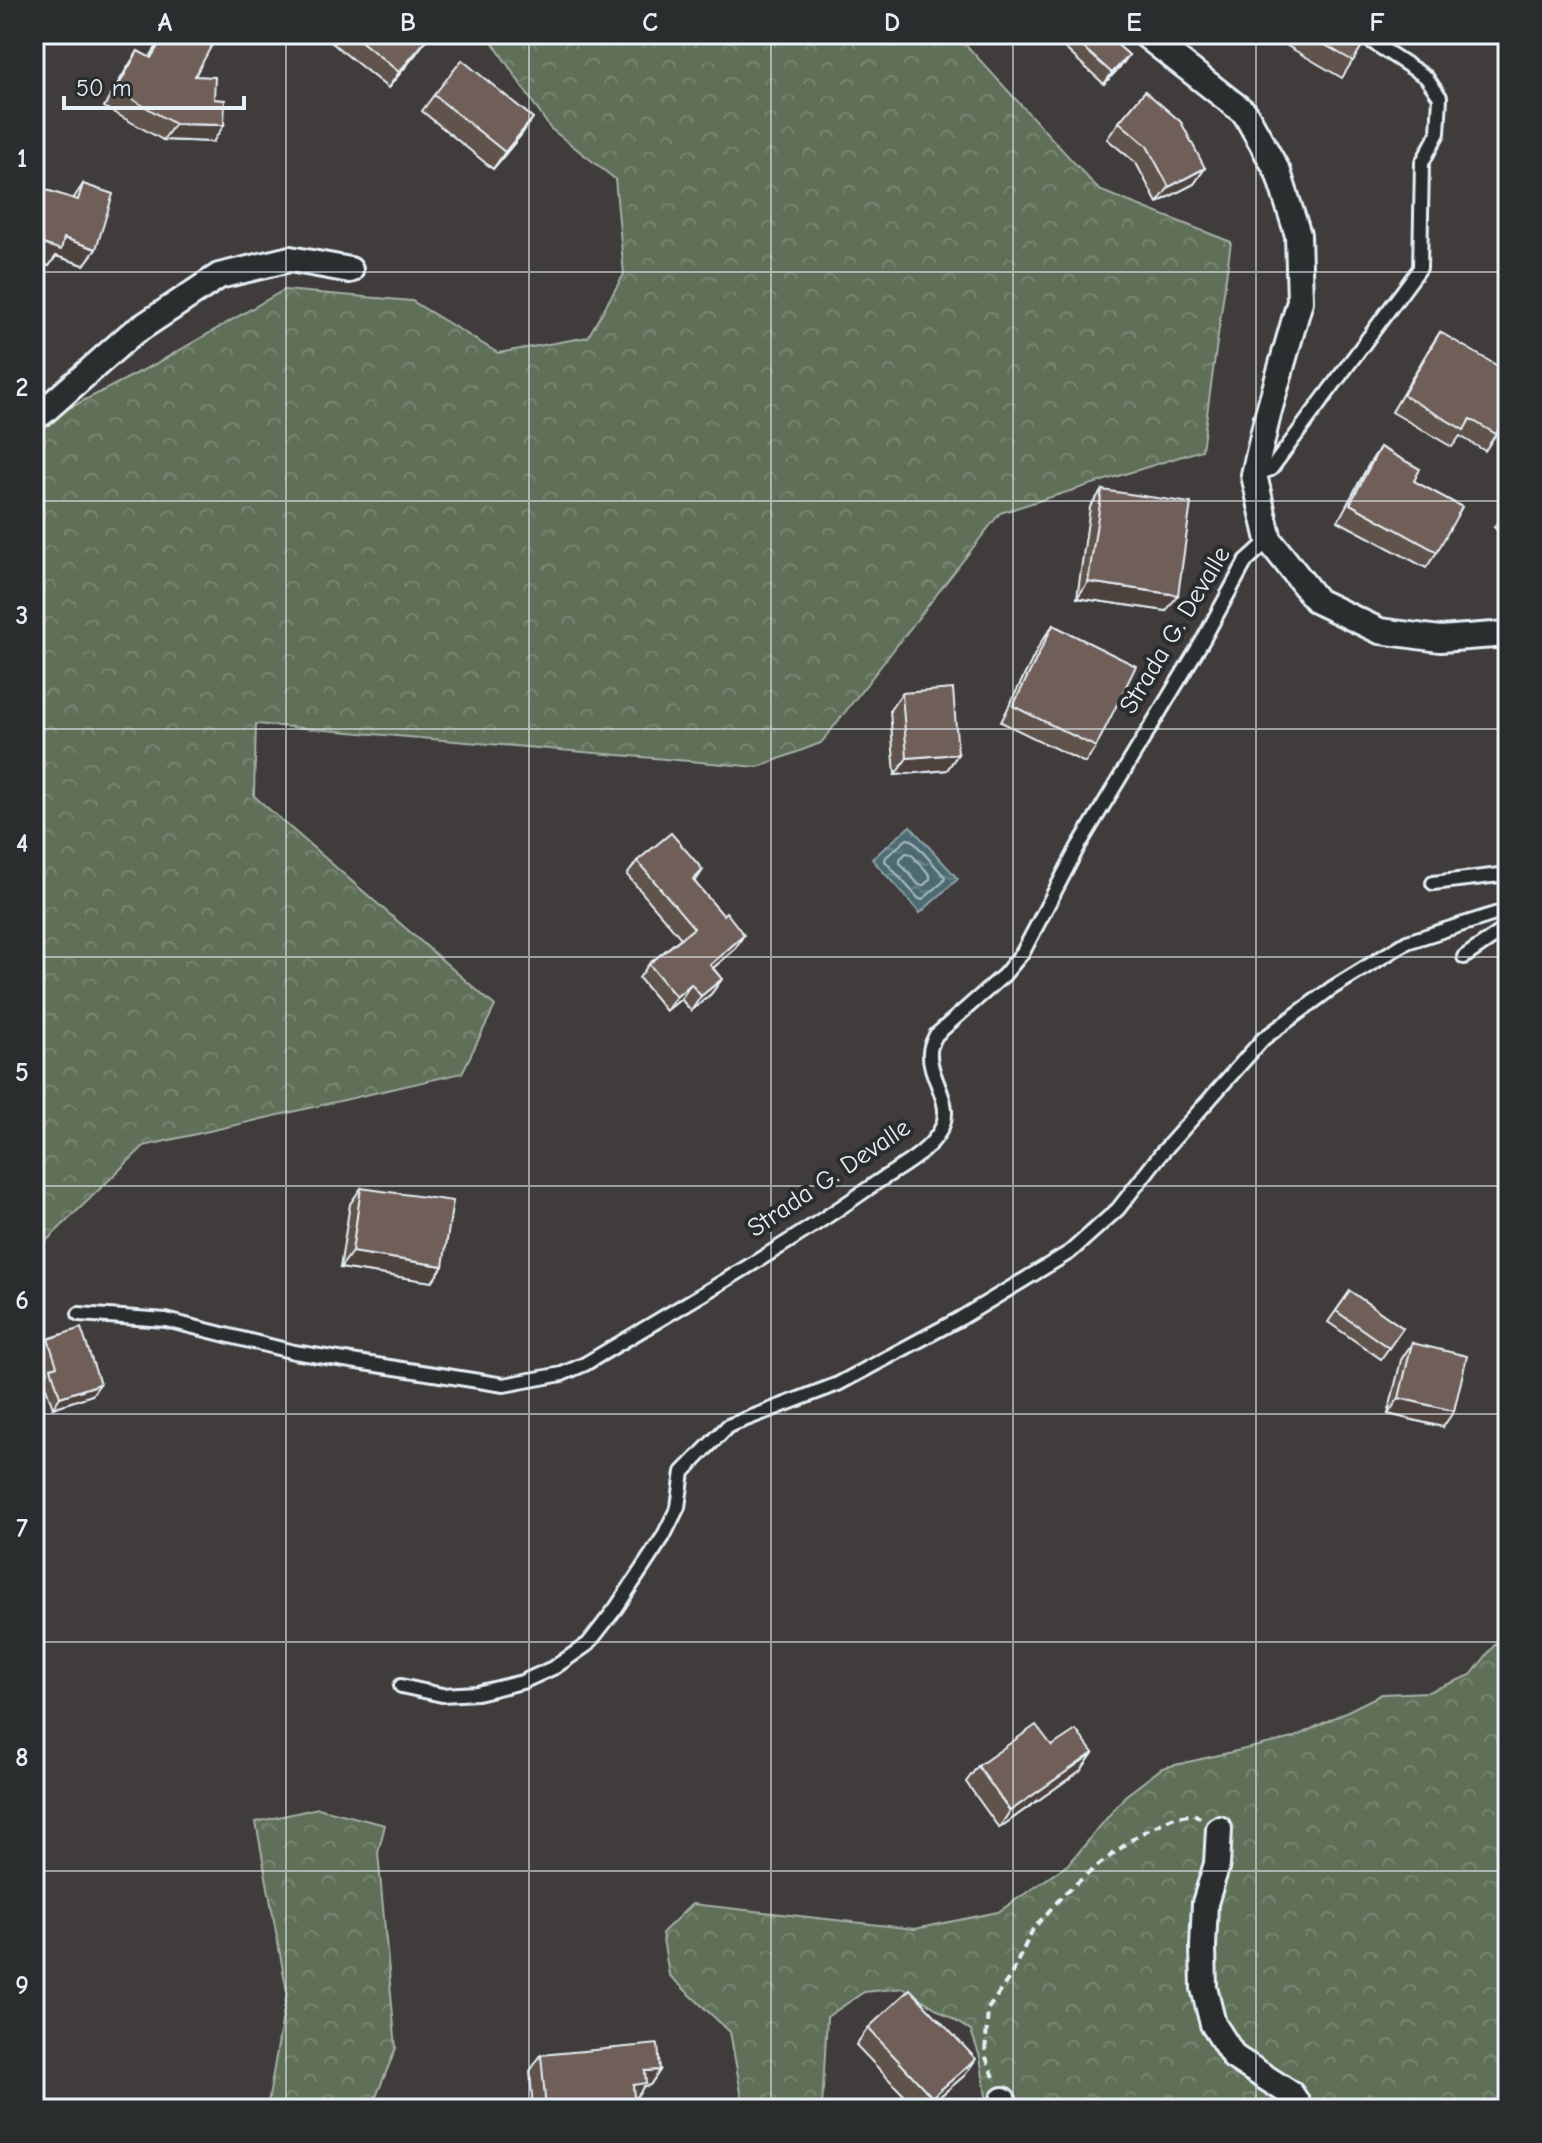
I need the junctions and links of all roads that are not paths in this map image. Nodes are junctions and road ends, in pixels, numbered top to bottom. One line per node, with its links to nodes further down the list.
1 (1144, 34): 5 (street, Strada G. Devalle)
2 (1369, 40): 5 (lane)
3 (350, 270): 4 (street)
4 (34, 416)
5 (1254, 475): 6 (street, Strada G. Devalle)
6 (1269, 540): 7 (street, Strada G. Devalle); 13 (lane, Strada G. Devalle)
7 (1508, 634)
8 (1508, 874): 9 (lane)
9 (1433, 883)
10 (1508, 911): 14 (lane)
11 (1508, 927): 12 (lane)
12 (1464, 957)
13 (79, 1314)
14 (401, 1686)
15 (1219, 1829): 16 (street)
16 (1301, 2109)

